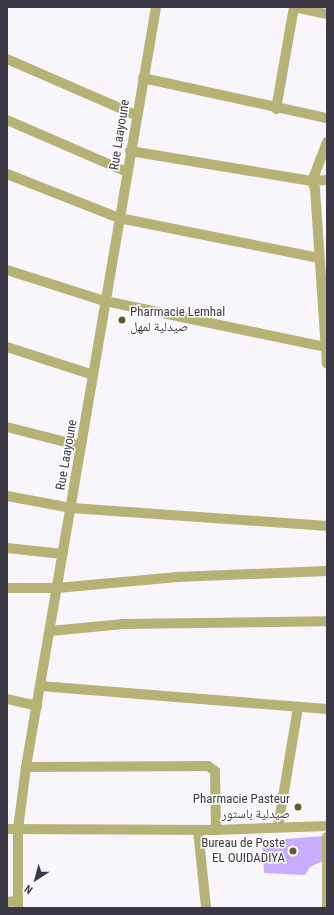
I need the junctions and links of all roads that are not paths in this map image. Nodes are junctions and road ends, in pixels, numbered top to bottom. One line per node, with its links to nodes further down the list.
1 (156, 7): 5 (street, Rue Laayoune)
2 (294, 7): 3 (street); 6 (street)
3 (327, 14)
4 (7, 59): 7 (street)
5 (143, 78): 6 (street); 7 (street, Rue Laayoune)
6 (276, 109): 8 (street)
7 (136, 115): 11 (street, Rue Laayoune)
8 (327, 118)
9 (7, 120): 12 (street)
10 (327, 142): 15 (street)
11 (130, 151): 12 (street, Rue Laayoune); 15 (street)
12 (127, 172): 16 (street, Rue Laayoune)
13 (7, 174): 16 (street)
14 (327, 180): 15 (street)
15 (312, 181): 17 (street)
16 (119, 218): 18 (street); 20 (street, Rue Laayoune)
17 (323, 244): 18 (street)
18 (319, 258): 22 (street)
19 (7, 270): 20 (street)
20 (105, 301): 22 (street); 24 (street, Rue Laayoune)
21 (7, 347): 24 (street)
22 (326, 347): 23 (street)
23 (327, 364)
24 (93, 375): 26 (street, Rue Laayoune)
25 (7, 427): 26 (street)
26 (81, 446): 28 (street, Rue Laayoune)
27 (7, 496): 28 (street)
28 (71, 508): 29 (street); 31 (street, Rue Laayoune)
29 (327, 526)
30 (7, 548): 31 (street)
31 (63, 554): 34 (street, Rue Laayoune)
32 (327, 571): 34 (street)
33 (7, 588): 34 (street)
34 (57, 588): 36 (street, Rue Laayoune)
35 (327, 621): 36 (street)
36 (50, 631): 37 (street, Rue Laayoune)
37 (40, 686): 39 (street, Rue Laayoune); 40 (street)
38 (7, 699): 39 (street)
39 (36, 706): 42 (street, Rue Laayoune)
40 (298, 706): 41 (street); 44 (street)
41 (327, 709)
42 (26, 767): 46 (street, Rue Laayoune); 48 (street)
43 (327, 826): 44 (street)
44 (278, 827): 48 (street)
45 (7, 829): 46 (street)
46 (18, 829): 47 (street); 51 (street, Rue Laayoune)
47 (198, 830): 48 (street); 52 (street)
48 (216, 830)
49 (327, 837): 53 (street)
50 (7, 902): 51 (street)
51 (18, 905)
52 (206, 908)
53 (327, 908)

